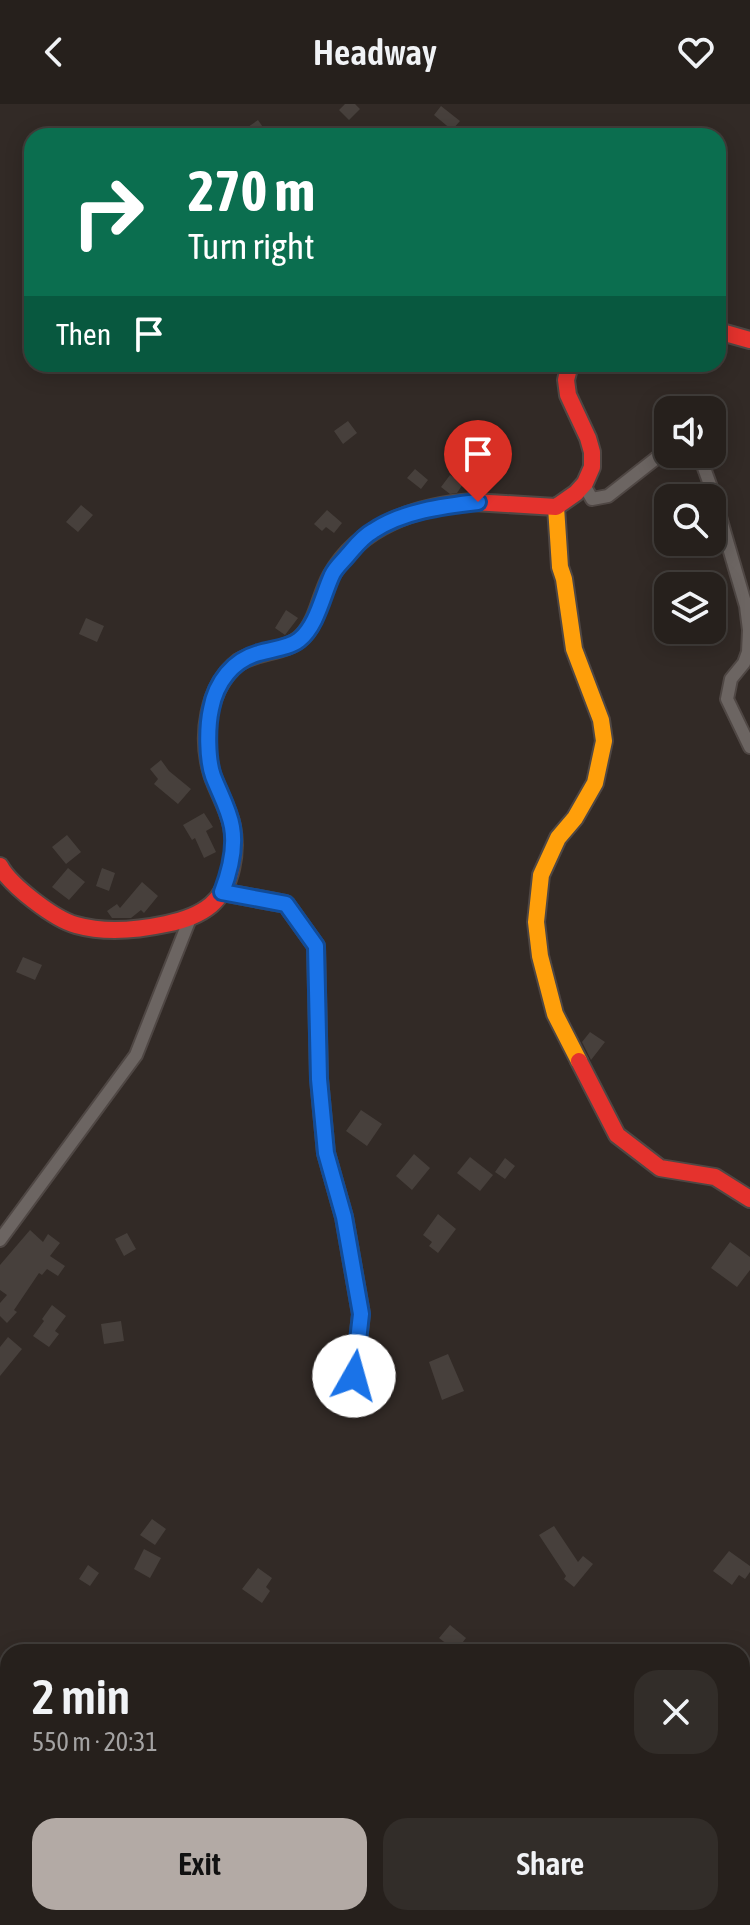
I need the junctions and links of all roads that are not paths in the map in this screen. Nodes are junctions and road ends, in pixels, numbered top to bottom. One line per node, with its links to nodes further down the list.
1 (726, 333): 2 (street)
2 (750, 340)
3 (566, 372): 6 (street)
4 (654, 460): 6 (street)
5 (704, 468): 8 (street)
6 (584, 485): 7 (street)
7 (556, 507): 10 (street); 12 (street)
8 (750, 747)
9 (0, 866): 11 (street)
10 (222, 892): 11 (street); 14 (street)
11 (191, 916): 13 (street)
12 (750, 1199)
13 (0, 1240)
14 (354, 1376)

